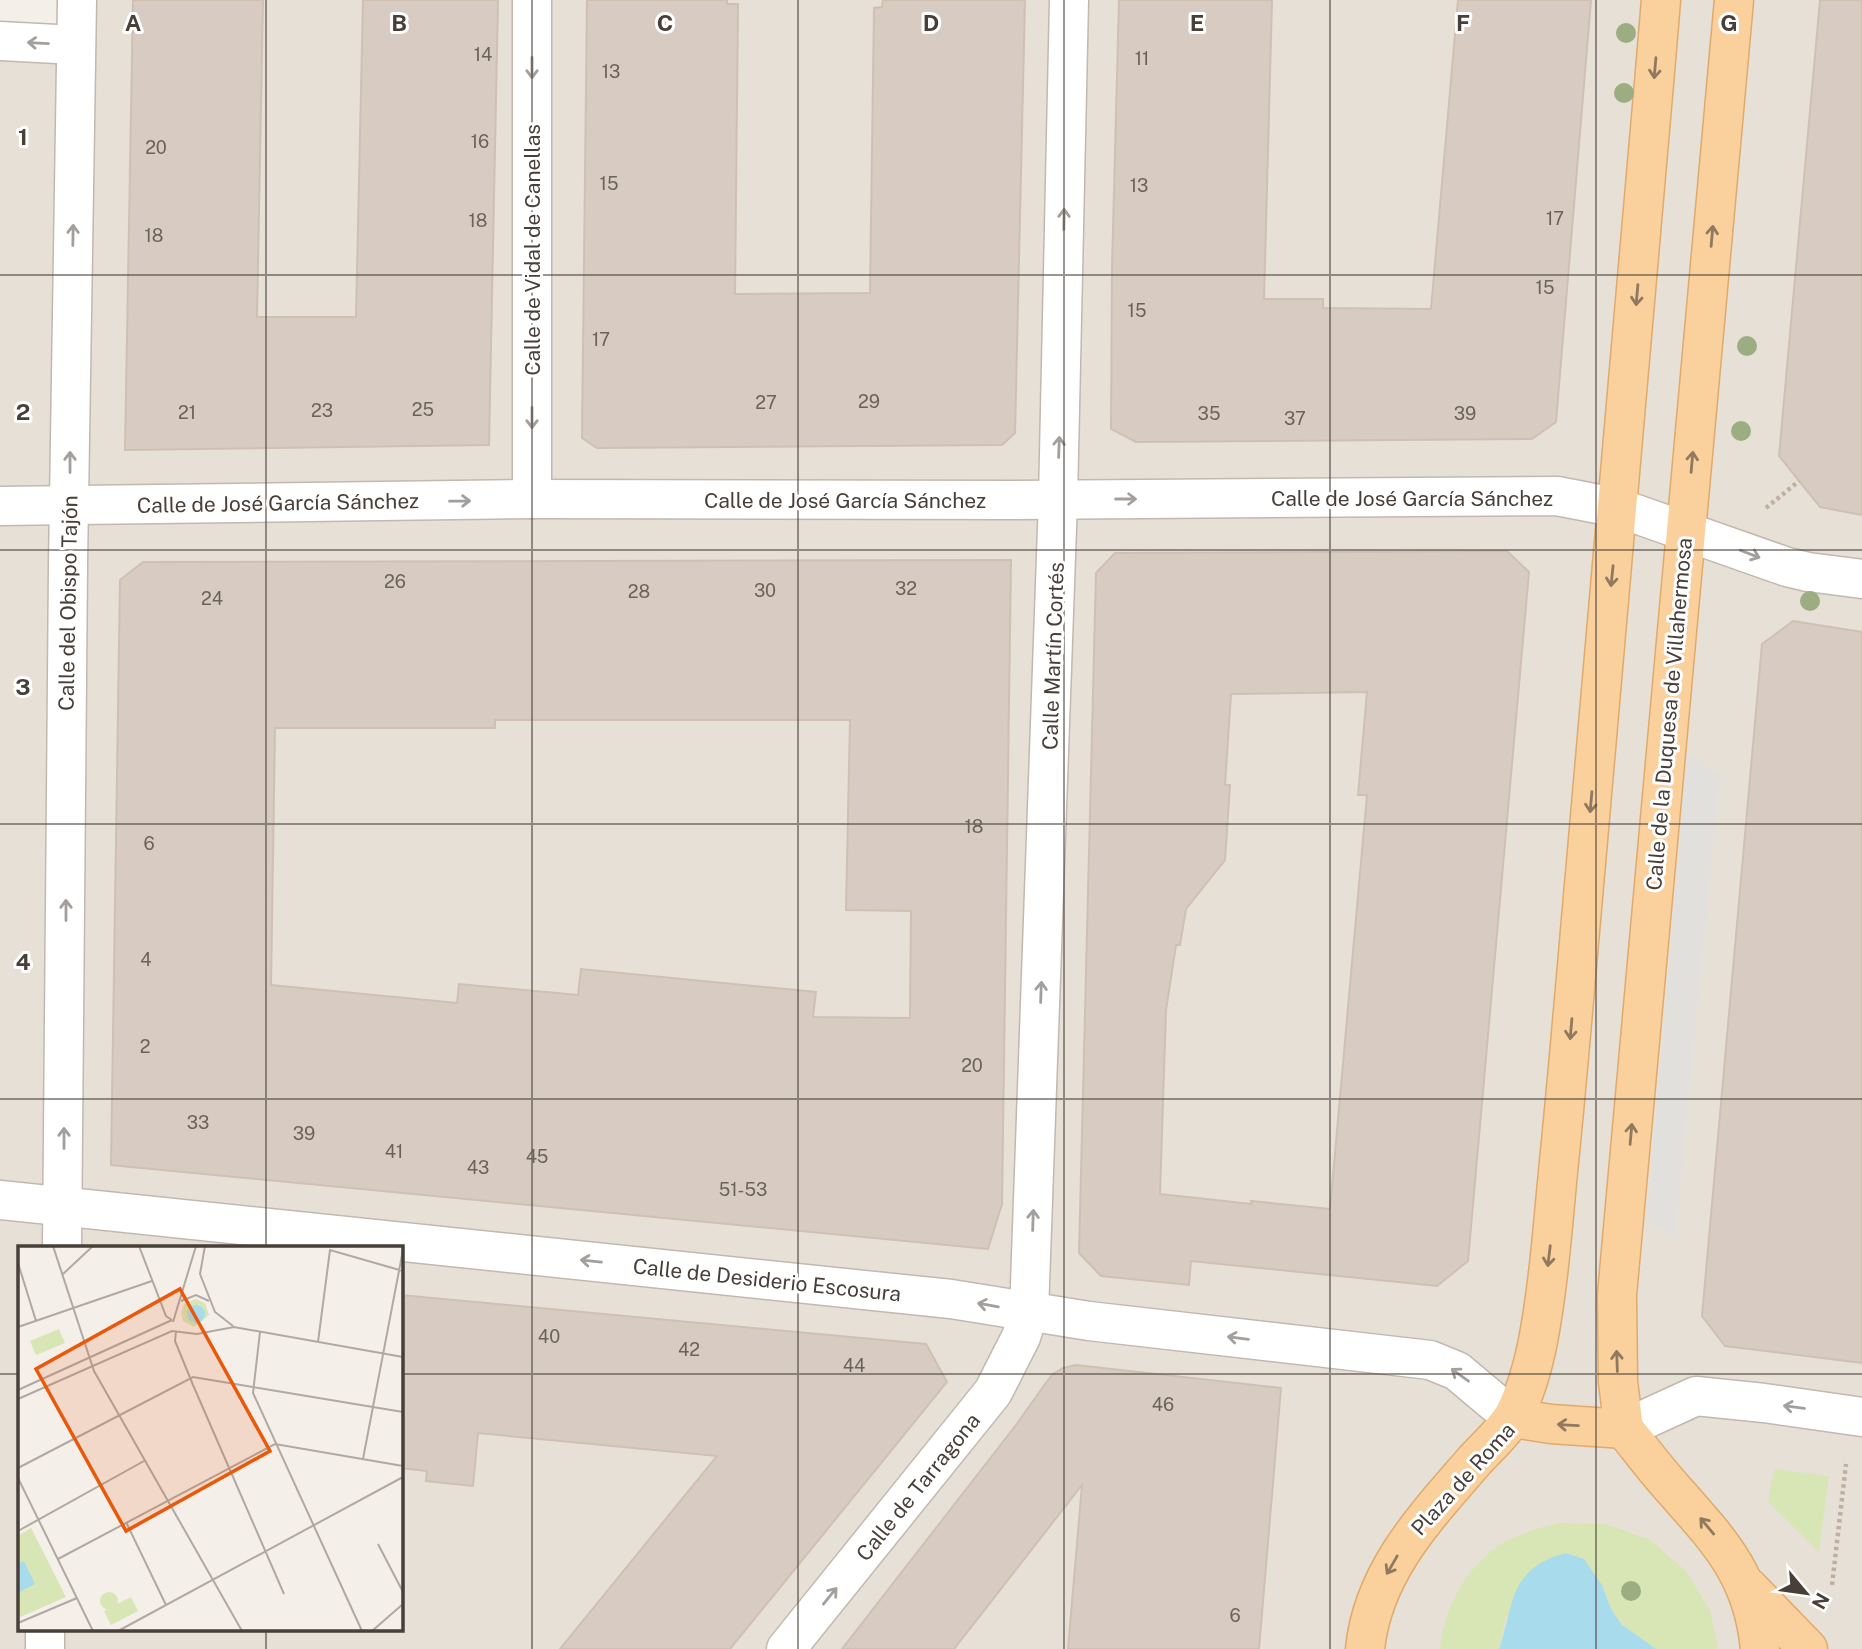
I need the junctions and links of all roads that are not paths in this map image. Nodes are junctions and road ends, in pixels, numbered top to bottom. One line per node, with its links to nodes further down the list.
1 (77, 0): 7 (street, Calle del Obispo Tajón)
2 (532, 0): 8 (street, Calle de Vidal de Canellas, one-way to 8)
3 (1069, 0): 9 (street, Calle Martín Cortés, one-way to 3)
4 (1661, 0): 12 (main road, one-way to 12)
5 (1734, 0): 13 (main road, Calle de la Duquesa de Villahermosa, one-way to 5)
6 (0, 41): 7 (street, one-way to 6)
7 (76, 45): 11 (street, Calle del Obispo Tajón, one-way to 7)
8 (532, 499): 9 (street, Calle de José García Sánchez); 11 (street, Calle de José García Sánchez, one-way to 8)
9 (1058, 500): 12 (street, Calle de José García Sánchez, one-way to 12); 18 (street, Calle Martín Cortés, one-way to 9)
10 (0, 506): 11 (street, Calle de José García Sánchez)
11 (69, 506): 16 (street, Calle del Obispo Tajón, one-way to 11)
12 (1619, 508): 13 (street, Calle de José García Sánchez); 20 (main road, one-way to 20)
13 (1686, 530): 14 (street, Calle de José García Sánchez, one-way to 14); 21 (main road, Calle de la Duquesa de Villahermosa, one-way to 13)
14 (1862, 579)
15 (0, 1200): 16 (street, Calle de Desiderio Escosura)
16 (63, 1206): 17 (street, Calle del Obispo Tajón); 18 (street, Calle de Desiderio Escosura, one-way to 16)
17 (62, 1246)
18 (1029, 1312): 20 (street, Calle de Desiderio Escosura, one-way to 18); 23 (street, Calle de Tarragona, one-way to 18)
19 (1862, 1417): 21 (street, one-way to 21)
20 (1513, 1418): 21 (main road, Plaza de Roma, one-way to 20); 24 (main road, Plaza de Roma, one-way to 24)
21 (1624, 1429): 22 (main road, one-way to 21)
22 (1744, 1583): 25 (main road); 26 (main road)
23 (786, 1649)
24 (1365, 1649)
25 (1760, 1649)
26 (1808, 1649)

